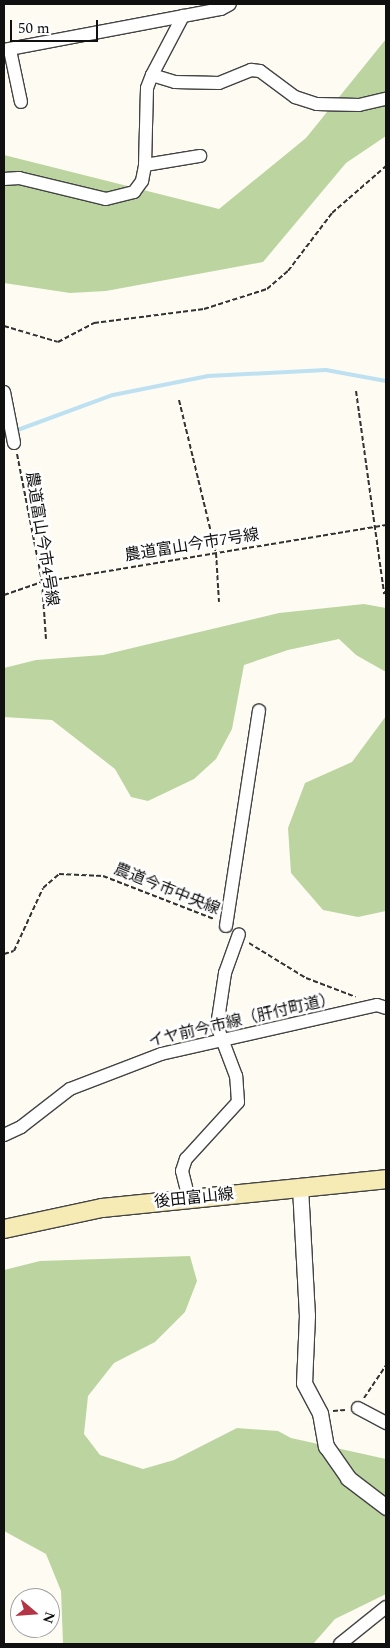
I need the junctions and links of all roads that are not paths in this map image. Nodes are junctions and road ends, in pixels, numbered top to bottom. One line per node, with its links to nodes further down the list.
1 (230, 4): 2 (street)
2 (183, 16): 3 (street); 4 (street)
3 (7, 50): 6 (street)
4 (152, 75): 5 (street); 8 (street)
5 (386, 100)
6 (21, 102)
7 (200, 156): 8 (street)
8 (145, 165): 9 (street)
9 (4, 179)
10 (4, 392): 11 (street)
11 (14, 443)
12 (259, 711): 13 (street)
13 (226, 926)
14 (239, 934): 16 (street)
15 (382, 1007): 16 (street, イヤ前今市線（肝付町道）)
16 (221, 1043): 17 (street, イヤ前今市線（肝付町道）); 20 (street)
17 (4, 1135)
18 (386, 1179): 19 (main road, 後田富山線)
19 (300, 1187): 20 (main road, 後田富山線); 24 (street)
20 (189, 1199): 21 (main road, 後田富山線)
21 (4, 1229)
22 (358, 1408): 23 (street)
23 (386, 1423)
24 (386, 1507)
25 (386, 1607): 26 (street)
26 (340, 1644)

